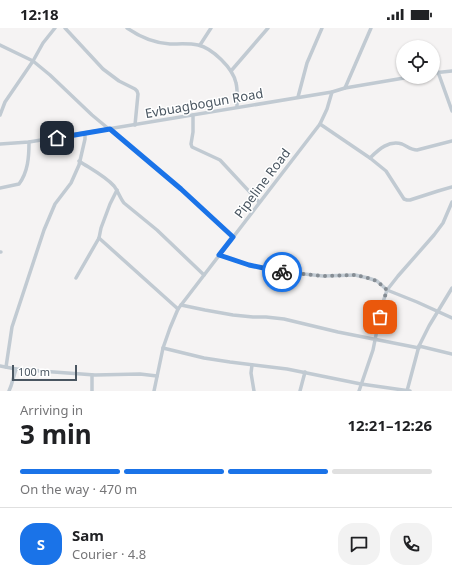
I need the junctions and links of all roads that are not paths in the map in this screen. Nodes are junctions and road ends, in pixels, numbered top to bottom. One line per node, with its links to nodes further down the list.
1 (55, 28): 10 (street)
2 (65, 28): 24 (street)
3 (127, 28): 9 (street)
4 (211, 28): 9 (street)
5 (268, 28): 11 (street)
6 (322, 28): 18 (street)
7 (371, 28): 16 (street)
8 (0, 45): 10 (street)
9 (200, 45): 11 (street)
10 (33, 61): 21 (street); 25 (street)
11 (231, 71): 19 (street)
12 (452, 71): 13 (street)
13 (440, 72)
14 (440, 78): 20 (street)
15 (396, 79): 16 (street, Evbuagbogun Road)
16 (345, 88): 17 (street, Evbuagbogun Road)
17 (332, 92): 18 (street, Evbuagbogun Road); 23 (street, Pipeline Road)
18 (298, 97): 19 (street, Evbuagbogun Road)
19 (237, 107): 22 (street, Evbuagbogun Road)
20 (452, 111)
21 (0, 115)
22 (193, 115): 24 (street, Evbuagbogun Road); 37 (street)
23 (320, 124): 30 (street); 37 (street, Pipeline Road)
24 (135, 125): 25 (street, Evbuagbogun Road)
25 (110, 129): 26 (street, Evbuagbogun Road); 39 (street)
26 (85, 133): 28 (street, Evbuagbogun Road); 31 (street)
27 (452, 141): 30 (street)
28 (29, 142): 29 (street, Evbuagbogun Road); 33 (street)
29 (0, 144)
30 (370, 158): 32 (street)
31 (80, 161): 34 (street); 56 (street)
32 (452, 187)
33 (0, 188)
34 (117, 190): 35 (street); 36 (street)
35 (112, 200): 36 (street); 40 (street)
36 (121, 200): 42 (street)
37 (260, 202): 39 (street, Pipeline Road)
38 (452, 202): 45 (street)
39 (233, 237): 41 (street, Pipeline Road)
40 (99, 238): 43 (street); 47 (street)
41 (219, 255): 42 (street, Pipeline Road); 45 (street)
42 (204, 275): 46 (street, Pipeline Road)
43 (76, 278)
44 (452, 288): 48 (street)
45 (387, 290): 48 (street); 50 (street)
46 (181, 305): 47 (street, Pipeline Road); 50 (street)
47 (178, 309): 52 (street, Pipeline Road)
48 (438, 312): 49 (street); 51 (street)
49 (452, 318)
50 (375, 340): 51 (street); 61 (street)
51 (419, 347): 53 (street); 68 (street)
52 (163, 348): 54 (street); 60 (street, Pipeline Road)
53 (452, 354)
54 (252, 364): 58 (street); 65 (street)
55 (0, 366): 56 (street)
56 (6, 367): 57 (street)
57 (16, 369): 59 (street); 62 (street)
58 (304, 372): 61 (street); 66 (street)
59 (92, 375): 60 (street); 63 (street)
60 (157, 376): 64 (street, Pipeline Road)
61 (361, 384): 67 (street); 68 (street)
62 (9, 391)
63 (92, 391)
64 (154, 391)
65 (254, 391)
66 (300, 391)
67 (359, 391)
68 (408, 391)

